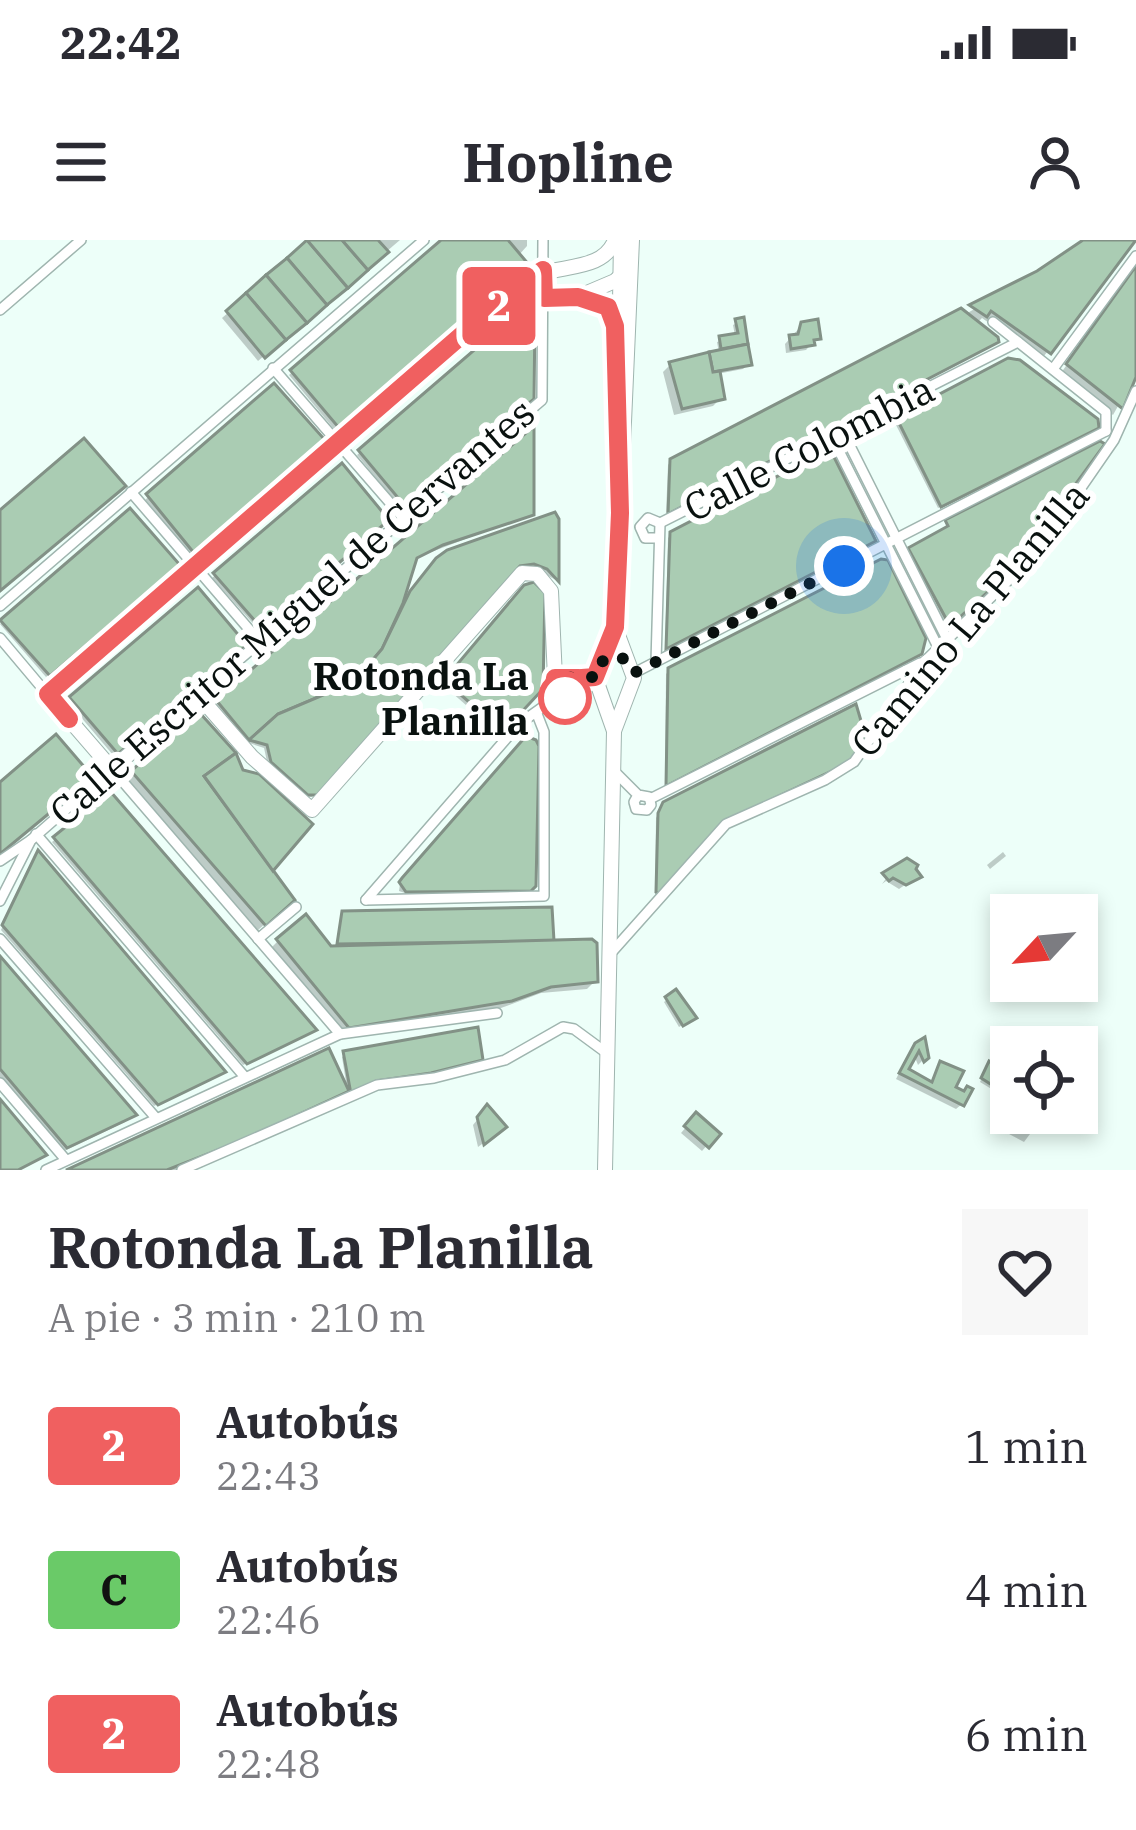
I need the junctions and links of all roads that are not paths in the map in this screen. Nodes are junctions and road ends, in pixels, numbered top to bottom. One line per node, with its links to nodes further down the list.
1 (81, 240): 12 (street)
2 (424, 240): 15 (street)
3 (543, 240): 7 (street, Calle Escritor Miguel de Cervantes)
4 (624, 240): 6 (main road); 8 (main road); 16 (main road)
5 (1136, 256): 17 (street)
6 (578, 266): 7 (main road); 8 (main road); 9 (main road); 9 (main road)
7 (543, 270): 10 (main road); 11 (street, Calle Escritor Miguel de Cervantes)
8 (621, 277): 9 (main road); 16 (main road); 19 (main road)
9 (578, 295): 11 (main road); 19 (main road)
10 (510, 296): 11 (main road); 22 (main road)
11 (544, 298): 25 (street, Calle Escritor Miguel de Cervantes)
12 (0, 310)
13 (993, 322): 14 (street)
14 (1018, 342): 17 (street); 20 (street, Calle Colombia)
15 (274, 368): 22 (street); 23 (street)
16 (628, 368): 24 (main road)
17 (1053, 369): 21 (street)
18 (1136, 391): 21 (street, Camino La Planilla)
19 (618, 422): 24 (main road)
20 (837, 435): 26 (street, Calle Colombia); 28 (street)
21 (1110, 435): 28 (street); 34 (street, Camino La Planilla)
22 (339, 442): 25 (street); 29 (main road)
23 (131, 491): 29 (street); 30 (street)
24 (620, 513): 31 (main road)
25 (404, 519): 33 (street, Calle Escritor Miguel de Cervantes)
26 (660, 523): 27 (street, Calle Colombia); 27 (street)
27 (659, 538): 36 (street, Calle Colombia)
28 (891, 542): 34 (street); 36 (street)
29 (196, 566): 33 (street); 41 (main road)
30 (0, 606)
31 (615, 627): 37 (main road); 38 (main road)
32 (0, 638): 41 (street)
33 (260, 642): 42 (street, Calle Escritor Miguel de Cervantes)
34 (942, 642): 35 (street, Camino La Planilla)
35 (925, 661): 46 (street); 54 (street, Camino La Planilla)
36 (656, 662): 37 (street)
37 (632, 668): 38 (main road); 40 (main road)
38 (598, 676): 39 (main road); 40 (main road); 44 (main road)
39 (555, 678): 42 (main road); 43 (street)
40 (626, 692): 44 (main road)
41 (48, 694): 45 (main road)
42 (198, 695): 45 (main road, Calle Escritor Miguel de Cervantes)
43 (538, 715): 43 (street)
44 (614, 731): 46 (main road)
45 (112, 769): 47 (street, Calle Escritor Miguel de Cervantes); 53 (street)
46 (614, 771): 54 (main road)
47 (33, 837): 48 (street); 49 (street, Calle Escritor Miguel de Cervantes); 58 (street)
48 (0, 865): 49 (street)
49 (10, 880): 50 (street, Calle Escritor Miguel de Cervantes)
50 (0, 901)
51 (296, 907): 53 (street)
52 (0, 939): 60 (street)
53 (258, 939): 56 (street)
54 (611, 953): 57 (main road)
55 (496, 1013): 56 (street)
56 (340, 1034): 58 (street)
57 (608, 1054): 63 (street); 64 (main road)
58 (244, 1076): 60 (street)
59 (0, 1083): 61 (street)
60 (156, 1118): 61 (street)
61 (66, 1160): 62 (street)
62 (46, 1170)
63 (182, 1170)
64 (605, 1170)

